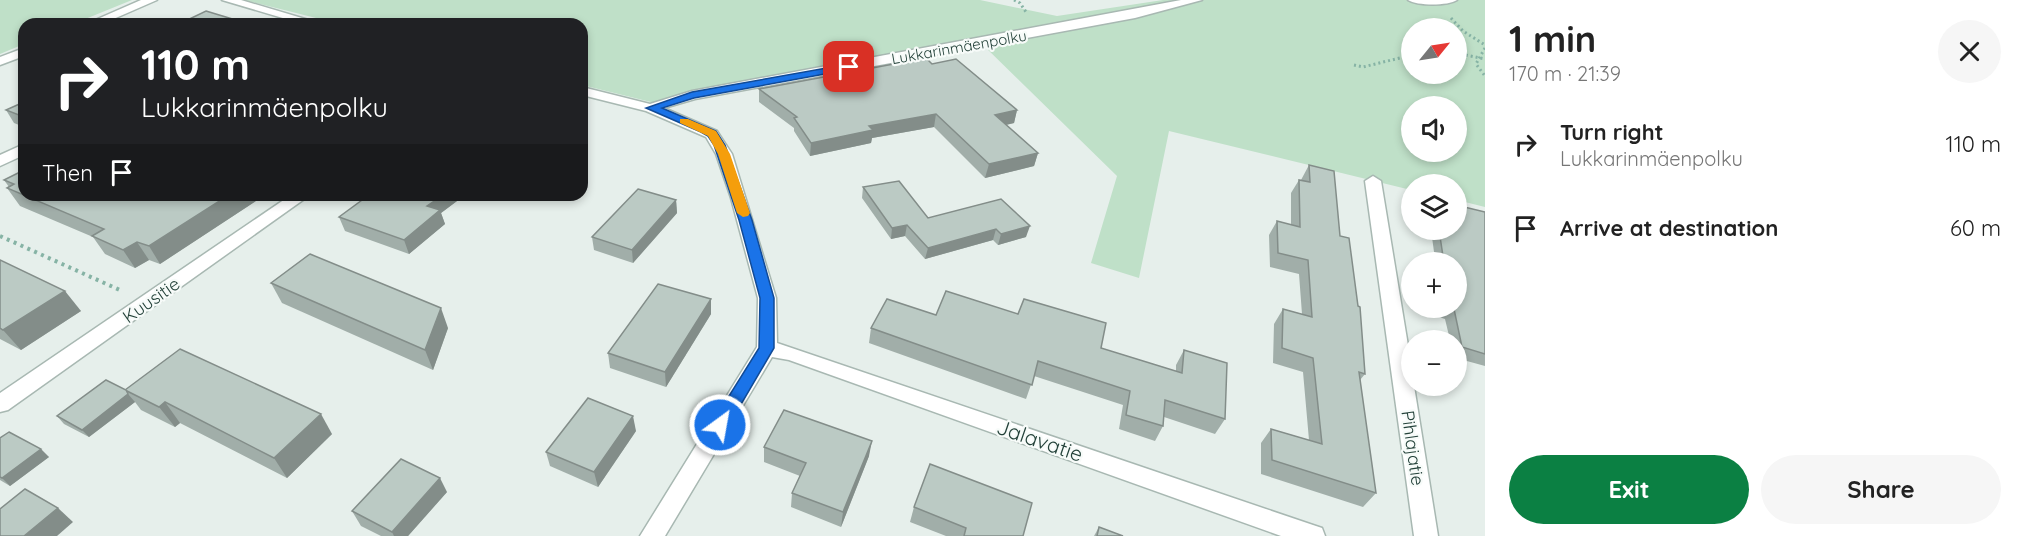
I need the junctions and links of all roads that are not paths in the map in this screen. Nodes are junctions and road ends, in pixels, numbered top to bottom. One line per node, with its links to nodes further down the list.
1 (151, 0): 7 (street)
2 (228, 0): 6 (street)
3 (1196, 0): 12 (street, Lukkarinmäenpolku)
4 (1414, 0): 5 (street)
5 (1451, 0)
6 (286, 17): 8 (street)
7 (107, 18)
8 (290, 18)
9 (18, 54): 10 (street)
10 (0, 61)
11 (588, 92): 12 (street)
12 (651, 108): 17 (street)
13 (18, 152): 14 (street)
14 (0, 161)
15 (1373, 181): 21 (street, Pihlajatie)
16 (293, 201): 18 (street, Kuusitie)
17 (766, 348): 19 (street); 20 (street, Jalavatie)
18 (0, 404)
19 (652, 536)
20 (1313, 536)
21 (1426, 536)

